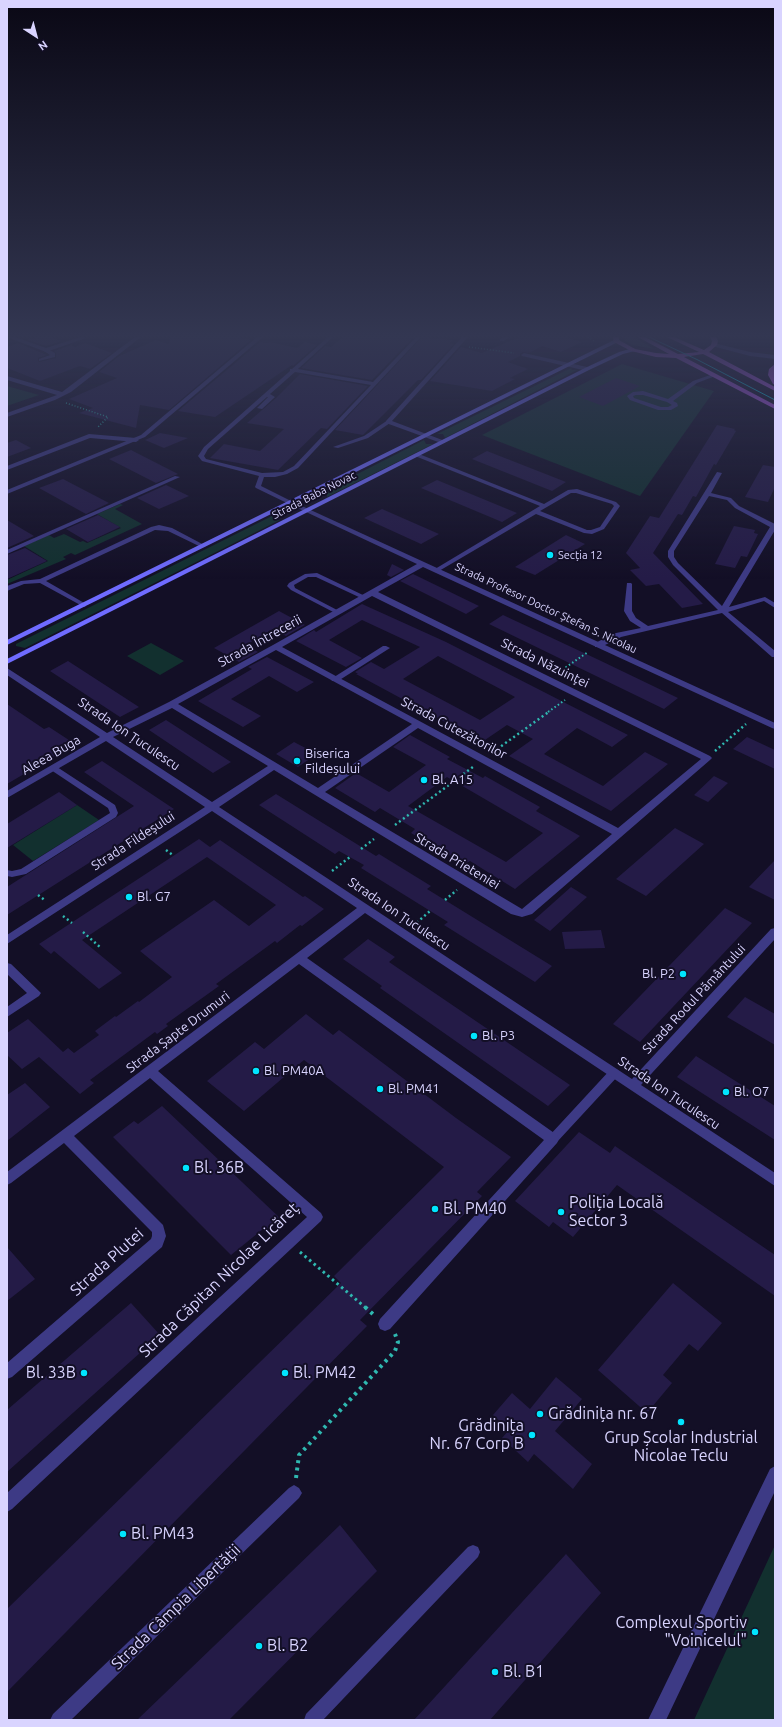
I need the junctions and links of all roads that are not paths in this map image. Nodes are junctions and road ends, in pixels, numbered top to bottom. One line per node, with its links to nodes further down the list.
1 (165, 418): 9 (street)
2 (240, 418): 15 (lane)
3 (342, 418): 15 (lane)
4 (392, 418): 7 (street)
5 (463, 418): 8 (main road, Strada Baba Novac)
6 (491, 418): 10 (main road, Strada Baba Novac)
7 (388, 422): 8 (street); 11 (lane)
8 (426, 436): 10 (street); 19 (main road, Strada Baba Novac)
9 (136, 440): 13 (lane); 17 (street)
10 (443, 442): 12 (main road, Strada Baba Novac)
11 (336, 447)
12 (417, 455): 20 (lane); 21 (main road, Strada Baba Novac)
13 (7, 468)
14 (719, 473): 18 (lane)
15 (262, 475): 19 (lane)
16 (177, 477): 25 (lane)
17 (7, 492)
18 (707, 494): 23 (lane); 36 (lane)
19 (291, 503): 21 (street, Strada Profesor Doctor Ștefan S. Nicolau); 24 (main road, Strada Baba Novac)
20 (545, 506): 22 (lane); 22 (lane)
21 (307, 511): 26 (street, Strada Profesor Doctor Ștefan S. Nicolau); 44 (main road, Strada Baba Novac)
22 (536, 512): 27 (lane)
23 (774, 527): 36 (lane)
24 (203, 546): 28 (lane); 34 (main road, Strada Baba Novac)
25 (7, 552)
26 (422, 564): 27 (street, Strada Profesor Doctor Ștefan S. Nicolau); 31 (street, Strada Întrecerii)
27 (437, 570): 40 (street, Strada Profesor Doctor Ștefan S. Nicolau)
28 (41, 581): 30 (lane); 34 (lane)
29 (629, 584): 38 (lane)
30 (7, 589)
31 (367, 595): 37 (street, Strada Întrecerii); 37 (lane); 51 (street, Strada Năzuinței)
32 (765, 599): 33 (lane); 35 (lane); 36 (lane)
33 (775, 599)
34 (84, 605): 39 (main road, Strada Baba Novac)
35 (775, 606)
36 (723, 611): 38 (lane); 43 (lane)
37 (337, 612): 41 (street, Strada Întrecerii)
38 (646, 628): 40 (lane)
39 (7, 643)
40 (598, 644): 49 (street, Strada Profesor Doctor Ștefan S. Nicolau)
41 (276, 647): 46 (street, Strada Cutezătorilor); 47 (street, Strada Întrecerii)
42 (386, 648): 46 (lane)
43 (775, 655)
44 (7, 662)
45 (7, 671): 50 (street, Strada Ion Țuculescu)
46 (335, 679): 48 (street, Strada Cutezătorilor)
47 (172, 704): 50 (street, Strada Întrecerii); 52 (street, Strada Prieteniei)
48 (418, 724): 54 (street); 57 (street, Strada Cutezătorilor)
49 (775, 726)
50 (107, 737): 53 (street, Aleea Buga); 56 (street, Strada Ion Țuculescu)
51 (707, 758): 57 (street, Strada Prieteniei)
52 (274, 766): 54 (street, Strada Prieteniei); 56 (street, Strada Fildeșului)
53 (54, 768): 55 (street, Aleea Buga); 58 (lane)
54 (318, 793): 57 (street, Strada Prieteniei)
55 (7, 795)
56 (212, 807): 59 (street, Strada Ion Țuculescu); 61 (street, Strada Fildeșului)
57 (619, 833)
58 (7, 873)
59 (365, 908): 62 (street, Strada Șapte Drumuri); 66 (street, Strada Ion Țuculescu)
60 (775, 932): 67 (street, Strada Rodul Pământului)
61 (7, 940)
62 (299, 958): 65 (street, Strada Șapte Drumuri); 69 (street)
63 (7, 967): 64 (street)
64 (7, 1013)
65 (150, 1071): 68 (street, Strada Șapte Drumuri); 76 (street, Strada Căpitan Nicolae Licăreț)
66 (614, 1073): 67 (street, Strada Ion Țuculescu); 69 (lane)
67 (633, 1086): 71 (street, Strada Ion Țuculescu)
68 (65, 1135): 70 (street, Strada Șapte Drumuri); 73 (street, Strada Plutei)
69 (553, 1139): 72 (street)
70 (7, 1179)
71 (775, 1180)
72 (385, 1324)
73 (7, 1372)
74 (775, 1474): 80 (street)
75 (294, 1493): 78 (street, Strada Câmpia Libertății)
76 (7, 1504)
77 (473, 1552): 79 (lane)
78 (59, 1720)
79 (312, 1720)
80 (657, 1720)

